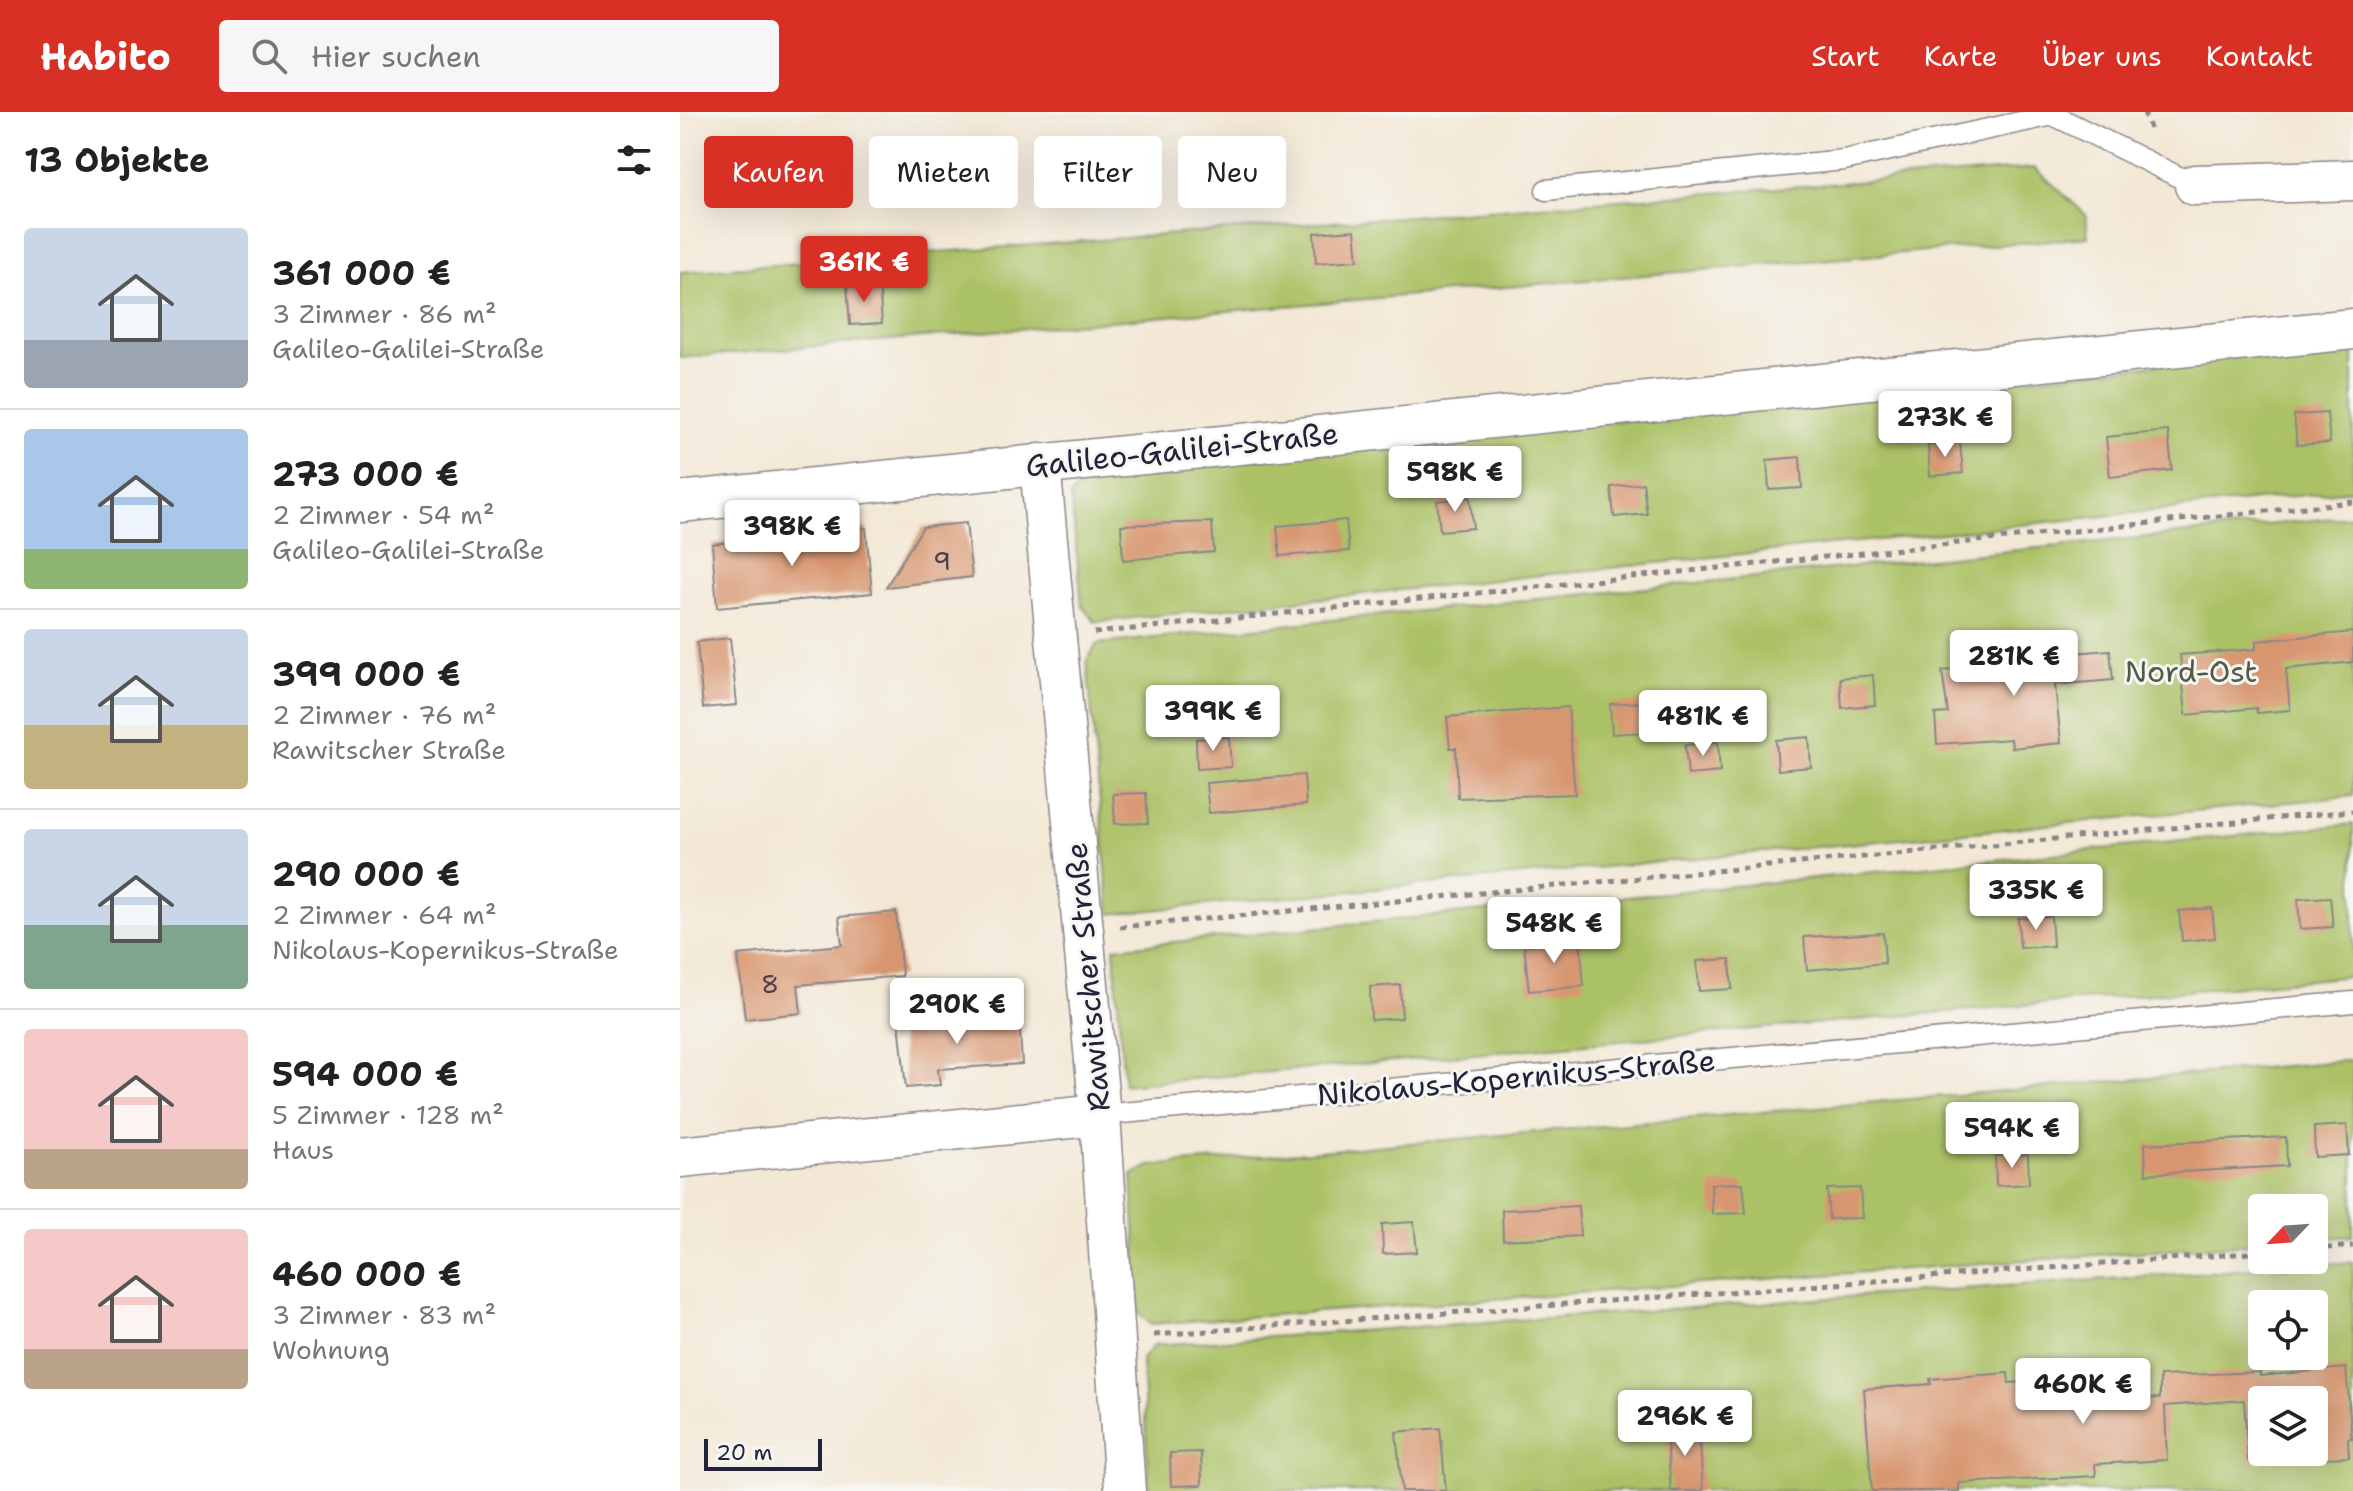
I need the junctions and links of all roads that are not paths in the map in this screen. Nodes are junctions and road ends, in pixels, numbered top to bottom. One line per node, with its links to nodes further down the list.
1 (2050, 114): 3 (lane); 4 (lane)
2 (2353, 180): 3 (street)
3 (2195, 185)
4 (1546, 190)
5 (2353, 329): 6 (street, Galileo-Galilei-Straße)
6 (1040, 464): 7 (street, Galileo-Galilei-Straße); 9 (street, Rawitscher Straße)
7 (680, 502)
8 (2353, 1002): 9 (lane, Nikolaus-Kopernikus-Straße)
9 (1100, 1115): 10 (street, Nikolaus-Kopernikus-Straße); 11 (street, Rawitscher Straße)
10 (680, 1157)
11 (1125, 1491)

